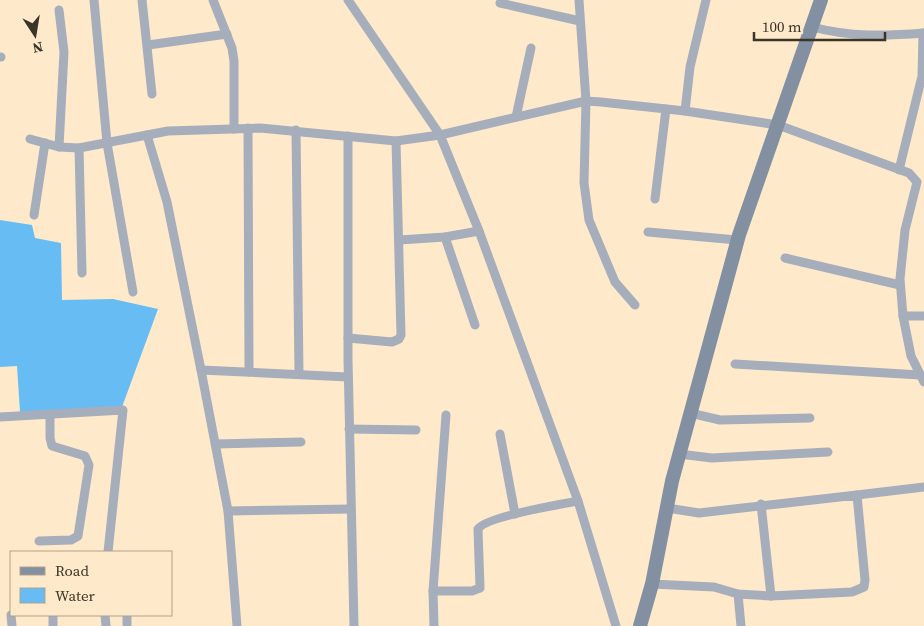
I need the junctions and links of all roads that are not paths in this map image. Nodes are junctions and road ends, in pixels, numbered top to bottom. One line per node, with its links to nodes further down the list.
1 (94, 0): 31 (street)
2 (142, 0): 14 (street)
3 (213, 0): 13 (street)
4 (348, 0): 25 (street)
5 (579, 0): 10 (street)
6 (706, 0): 19 (street)
7 (821, 0): 11 (street)
8 (500, 3): 10 (street)
9 (59, 10): 32 (street)
10 (580, 21): 17 (street)
11 (812, 28): 12 (street); 21 (street)
12 (924, 33): 34 (street)
13 (227, 34): 14 (street); 22 (street)
14 (148, 45): 16 (street)
15 (531, 48): 20 (street)
16 (152, 94)
17 (586, 102): 18 (street); 20 (street); 48 (street)
18 (666, 109): 19 (street); 37 (street)
19 (685, 111): 21 (street)
20 (516, 117): 25 (street)
21 (778, 125): 34 (street); 43 (street)
22 (234, 128): 23 (street); 26 (street)
23 (248, 128): 24 (street); 55 (street)
24 (296, 130): 27 (street); 56 (street)
25 (440, 134): 29 (street); 39 (street)
26 (147, 135): 31 (street); 54 (street)
27 (348, 136): 29 (street); 52 (street)
28 (30, 139): 30 (street)
29 (396, 141): 42 (street)
30 (45, 143): 32 (street); 38 (street)
31 (107, 143): 33 (street); 47 (street)
32 (58, 146): 33 (street)
33 (78, 148): 45 (street)
34 (899, 170): 35 (street)
35 (914, 177): 36 (street); 46 (street)
36 (924, 181)
37 (655, 198)
38 (34, 216)
39 (479, 231): 41 (street); 73 (street)
40 (648, 232): 43 (street)
41 (445, 237): 42 (street); 51 (street)
42 (399, 240): 52 (street)
43 (737, 240): 59 (street)
44 (785, 258): 46 (street)
45 (82, 273)
46 (900, 286): 49 (street)
47 (133, 292)
48 (634, 305)
49 (903, 316): 50 (street); 58 (street)
50 (924, 316)
51 (475, 325)
52 (348, 338): 57 (street)
53 (735, 364): 58 (street)
54 (201, 370): 55 (street); 68 (street)
55 (249, 372): 56 (street)
56 (299, 374): 57 (street)
57 (348, 377): 64 (street)
58 (922, 378)
59 (690, 413): 63 (street); 70 (street)
60 (50, 414): 62 (street); 79 (street); 80 (street)
61 (446, 415): 82 (street)
62 (0, 417)
63 (810, 418)
64 (349, 429): 65 (street); 76 (street)
65 (416, 430)
66 (500, 434): 78 (street)
67 (301, 442): 68 (street)
68 (216, 444): 77 (street)
69 (828, 452): 70 (street)
70 (679, 454): 75 (street)
71 (924, 487): 72 (street)
72 (857, 495): 74 (street); 84 (street)
73 (578, 500): 78 (street); 88 (street)
74 (761, 504): 75 (street); 84 (street)
75 (667, 508): 81 (street)
76 (351, 509): 77 (street); 86 (street)
77 (228, 511): 85 (street)
78 (515, 514): 82 (street)
79 (39, 541)
80 (108, 551)
81 (652, 584): 83 (street); 89 (street)
82 (433, 591): 87 (street)
83 (738, 594): 84 (street); 90 (street)
84 (771, 596)
85 (237, 626)
86 (354, 626)
87 (434, 626)
88 (616, 626)
89 (640, 626)
90 (741, 626)

